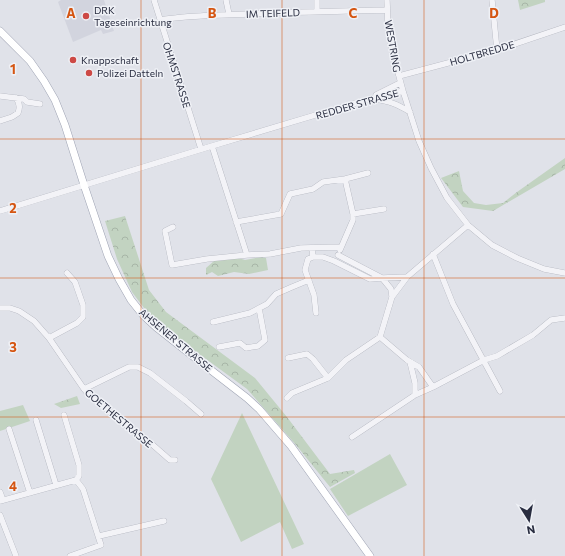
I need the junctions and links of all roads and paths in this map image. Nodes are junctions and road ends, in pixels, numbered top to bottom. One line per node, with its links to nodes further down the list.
1 (154, 0): 9 (street, OHMSTRASSE)
2 (226, 0): 8 (street)
3 (317, 0): 7 (street)
4 (387, 0): 6 (street, WESTRING)
5 (492, 0): 12 (street)
6 (387, 10): 7 (street, IM TEIFELD); 13 (street, WESTRING)
7 (317, 11): 8 (street, IM TEIFELD)
8 (229, 14): 9 (street, IM TEIFELD)
9 (160, 20): 23 (street, OHMSTRASSE)
10 (565, 27): 12 (street, HOLTBREDDE)
11 (0, 30): 26 (main road, AHSENER STRASSE)
12 (497, 50): 13 (street, HOLTBREDDE)
13 (399, 76): 14 (street, WESTRING)
14 (400, 83): 15 (street, WESTRING); 18 (street)
15 (403, 91): 18 (street, REDDER STRASSE); 20 (street, REDDER STRASSE)
16 (0, 96): 17 (street)
17 (16, 98): 19 (street); 21 (street)
18 (369, 99): 20 (street); 22 (street, REDDER STRASSE)
19 (40, 104)
20 (410, 112): 31 (street, REDDER STRASSE)
21 (0, 120)
22 (212, 146): 23 (street, REDDER STRASSE); 30 (street)
23 (201, 149): 26 (street, REDDER STRASSE)
24 (368, 173): 25 (street)
25 (345, 179): 29 (street); 30 (street)
26 (84, 186): 28 (street, REDDER STRASSE); 79 (main road, AHSENER STRASSE)
27 (384, 209): 29 (street)
28 (0, 211)
29 (353, 214): 33 (street)
30 (236, 222): 36 (street)
31 (468, 225): 35 (street); 41 (street, REDDER STRASSE)
32 (173, 227): 36 (street)
33 (341, 247): 34 (street); 37 (street)
34 (312, 248): 36 (street); 38 (street)
35 (434, 254): 42 (street); 55 (street)
36 (247, 255)
37 (338, 255): 39 (street); 43 (street)
38 (313, 257): 39 (street); 44 (street)
39 (334, 261): 43 (street)
40 (68, 273): 52 (street)
41 (565, 274)
42 (407, 277): 43 (street); 45 (street)
43 (382, 278): 45 (street)
44 (309, 280): 47 (street); 48 (street)
45 (392, 297): 51 (street)
46 (0, 308): 52 (street, GOETHESTRASSE)
47 (259, 308): 50 (street); 53 (street)
48 (316, 313)
49 (565, 318): 55 (street)
50 (213, 322)
51 (380, 337): 56 (street); 57 (street)
52 (49, 338): 59 (street, GOETHESTRASSE)
53 (219, 347)
54 (288, 358): 57 (street)
55 (484, 360): 58 (street); 60 (street)
56 (410, 362): 58 (street); 61 (street)
57 (328, 378): 62 (street)
58 (433, 387): 61 (street)
59 (84, 389): 63 (street); 68 (street, GOETHESTRASSE)
60 (500, 391)
61 (415, 395): 67 (street)
62 (287, 398)
63 (201, 414)
64 (64, 415): 69 (street)
65 (36, 420): 70 (street)
66 (10, 429): 72 (street)
67 (352, 437)
68 (175, 460)
69 (76, 480): 70 (street); 76 (street)
70 (56, 485): 72 (street)
71 (0, 492): 73 (street)
72 (30, 493): 73 (street)
73 (1, 501)
74 (0, 515): 77 (street)
75 (164, 521): 76 (street)
76 (99, 536): 78 (street)
77 (16, 556)
78 (70, 556)
79 (370, 556)

